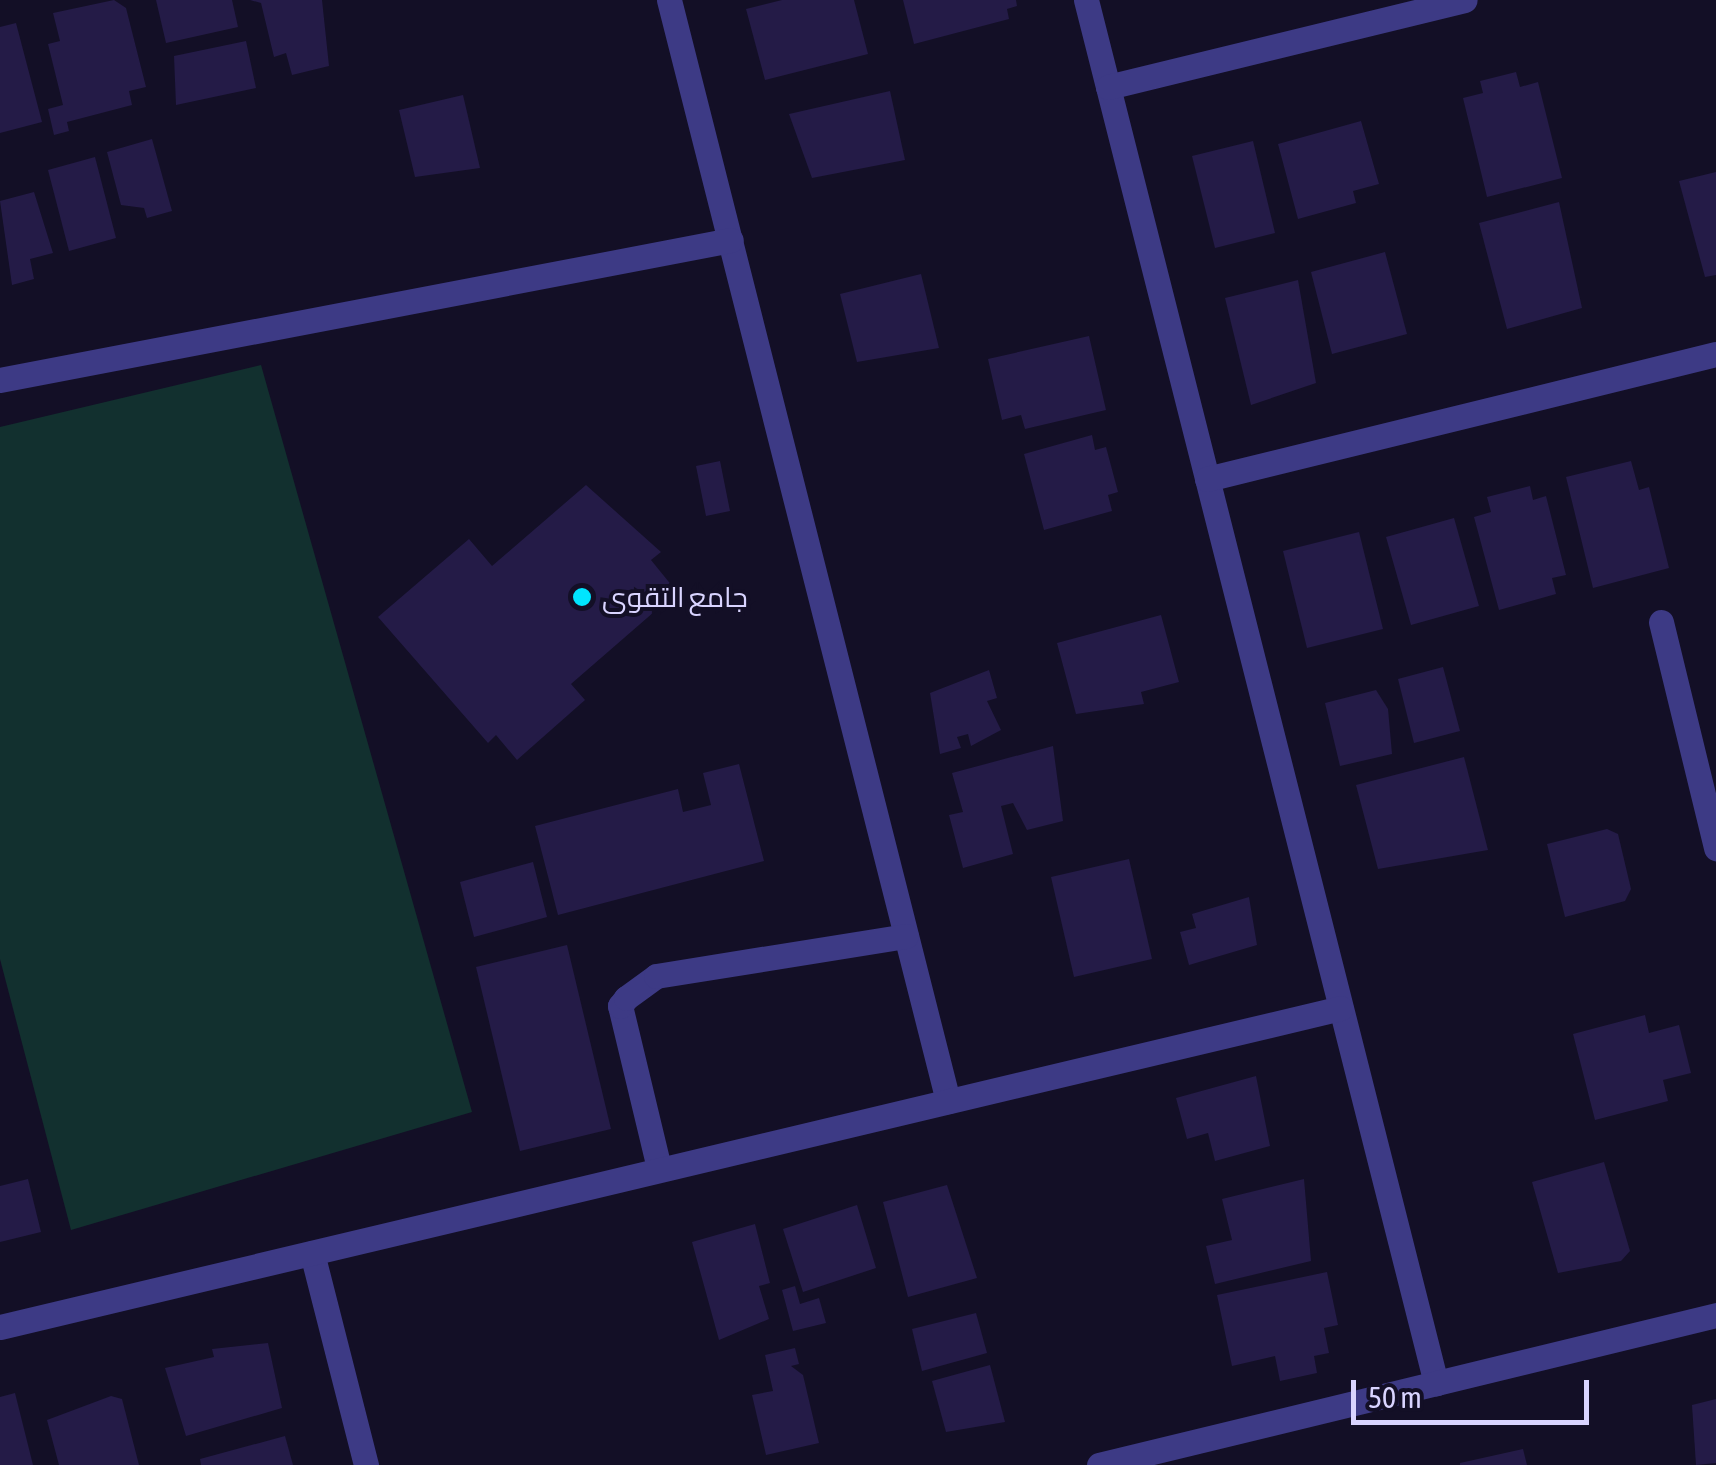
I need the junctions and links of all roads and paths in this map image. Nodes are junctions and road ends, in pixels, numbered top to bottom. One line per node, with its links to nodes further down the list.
1 (669, 0): 5 (street)
2 (1086, 0): 4 (street)
3 (1465, 0): 4 (street)
4 (1108, 87): 8 (street)
5 (731, 240): 7 (street); 11 (street)
6 (1716, 354): 8 (street)
7 (0, 380)
8 (1207, 479): 12 (street)
9 (1661, 622): 10 (street)
10 (1716, 848)
11 (906, 936): 13 (street); 14 (street)
12 (1342, 1008): 13 (street); 18 (street)
13 (948, 1101): 14 (street)
14 (660, 1168): 15 (street)
15 (312, 1253): 17 (street); 19 (street)
16 (1716, 1314): 18 (street)
17 (0, 1327)
18 (1436, 1383): 20 (street)
19 (366, 1465)
20 (1099, 1465)

